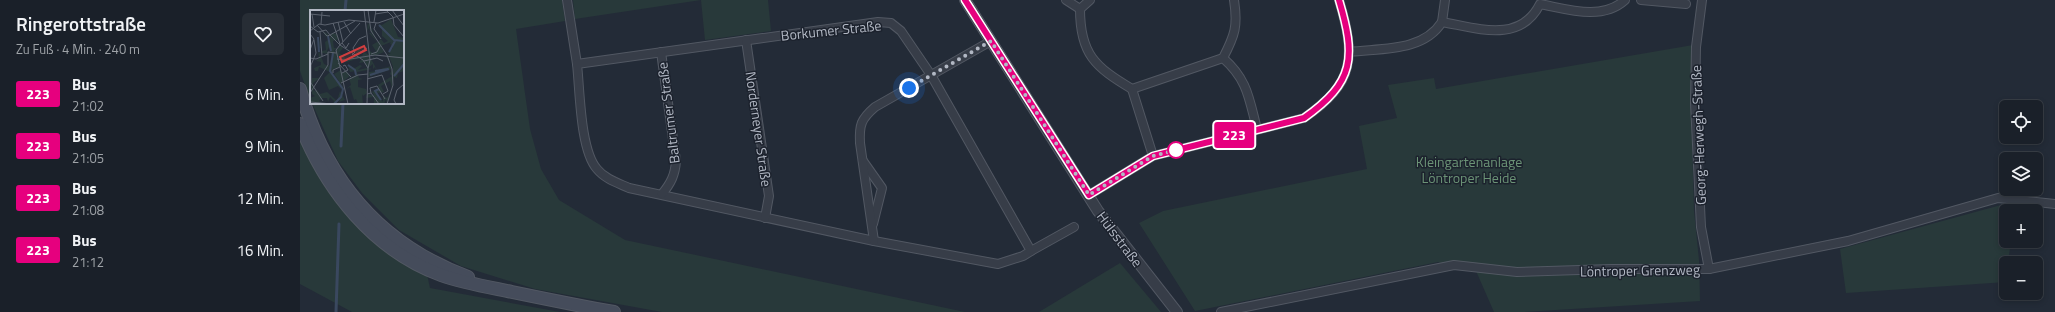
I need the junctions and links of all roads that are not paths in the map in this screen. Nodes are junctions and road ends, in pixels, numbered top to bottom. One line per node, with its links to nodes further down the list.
1 (567, 0): 20 (street)
2 (965, 0): 16 (street, Hülsstraße)
3 (1066, 0): 13 (street)
4 (1090, 0): 13 (street)
5 (1234, 0): 19 (street)
6 (1339, 0): 18 (street)
7 (1445, 0): 14 (street)
8 (1625, 0): 11 (street)
9 (1641, 0): 12 (street)
10 (1702, 0): 36 (street, Georg-Herwegh-Straße)
11 (1540, 2): 14 (street)
12 (1686, 4)
13 (1080, 9): 23 (street)
14 (1442, 22): 18 (street)
15 (746, 40): 17 (street, Borkumer Straße); 21 (street, Borkumer Straße); 31 (street, Norderneyer Straße)
16 (991, 41): 21 (street); 29 (street, Hülsstraße)
17 (661, 52): 20 (street, Borkumer Straße); 28 (street, Baltrumer Straße)
18 (1350, 52): 25 (street)
19 (1223, 58): 23 (street); 25 (street)
20 (577, 64): 28 (street)
21 (931, 75): 27 (street); 35 (street, Borkumer Straße)
22 (300, 89): 37 (main road)
23 (1132, 90): 26 (street)
24 (300, 124): 37 (main road)
25 (1257, 130): 26 (street)
26 (1153, 156): 29 (street)
27 (862, 159): 32 (street); 32 (street)
28 (662, 194): 31 (street)
29 (1089, 195): 39 (street, Hülsstraße)
30 (2055, 204): 36 (street, Löntroper Grenzweg)
31 (764, 218): 34 (street)
32 (872, 227): 34 (street)
33 (1074, 227): 35 (street)
34 (874, 242): 35 (street)
35 (1031, 251)
36 (1709, 269): 40 (street, Löntroper Grenzweg)
37 (506, 291): 38 (main road)
38 (614, 312)
39 (1177, 312)
40 (1220, 312)

